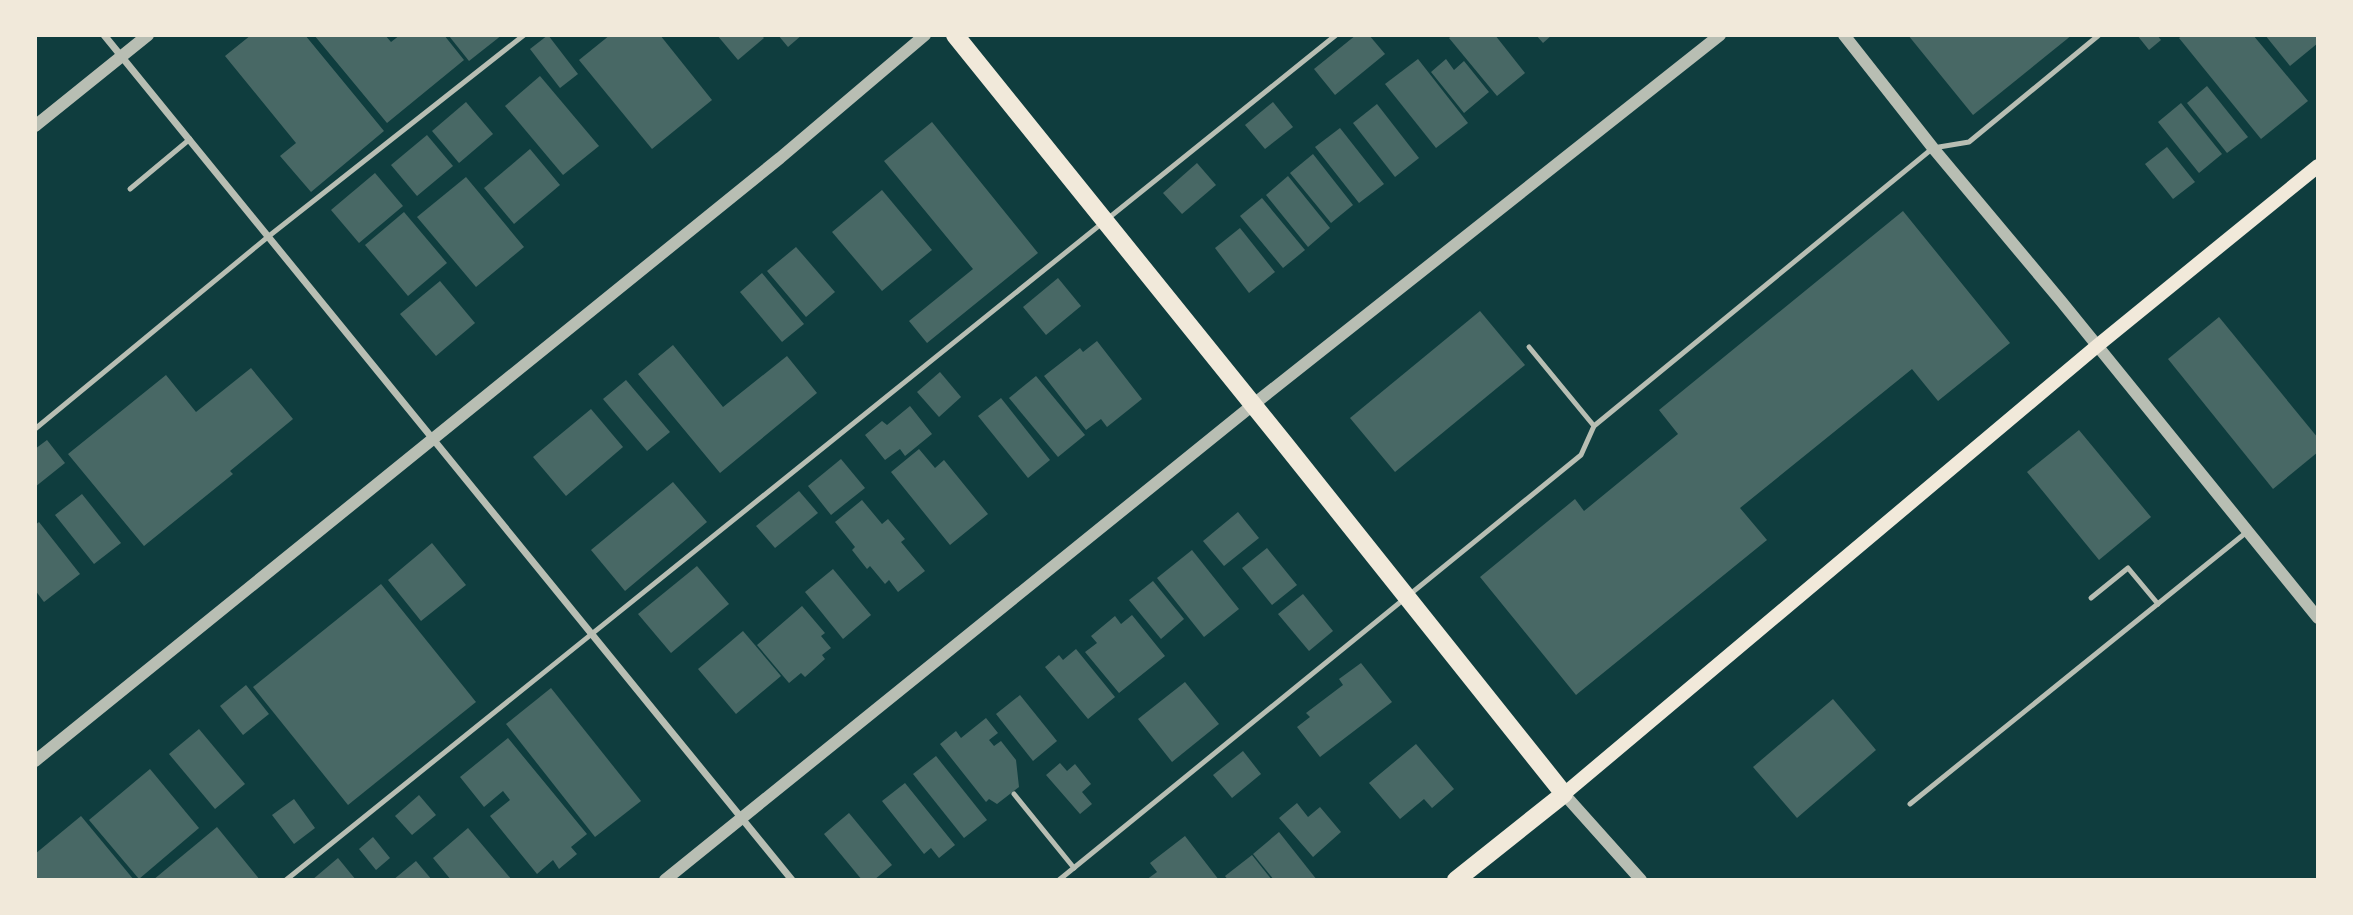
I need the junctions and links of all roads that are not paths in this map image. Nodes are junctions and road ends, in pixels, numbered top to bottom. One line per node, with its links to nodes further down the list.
1 (104, 35): 10 (street)
2 (148, 35): 10 (street)
3 (524, 35): 17 (lane)
4 (925, 35): 23 (street)
5 (955, 35): 16 (main road)
6 (1336, 35): 16 (lane)
7 (1720, 35): 20 (street)
8 (1844, 35): 13 (street)
9 (2099, 35): 13 (lane)
10 (122, 57): 11 (street); 12 (street)
11 (35, 126)
12 (190, 139): 15 (lane); 17 (street)
13 (1933, 148): 18 (street); 21 (lane)
14 (2318, 167): 18 (main road)
15 (130, 189)
16 (1106, 220): 20 (main road); 29 (lane)
17 (269, 236): 22 (lane); 23 (street)
18 (2097, 346): 24 (street); 32 (main road)
19 (1529, 347): 21 (lane)
20 (1254, 404): 25 (main road); 34 (street)
21 (1594, 426): 25 (lane)
22 (35, 429)
23 (432, 438): 29 (street); 30 (street)
24 (2248, 531): 27 (lane); 28 (street)
25 (1407, 596): 32 (main road); 35 (lane)
26 (2091, 598): 27 (lane)
27 (2158, 604): 33 (lane)
28 (2318, 618)
29 (592, 634): 34 (street); 36 (lane)
30 (35, 761)
31 (1014, 794): 35 (lane)
32 (1564, 794): 40 (main road); 41 (street)
33 (1910, 804)
34 (742, 818): 37 (street); 38 (street)
35 (1074, 868): 39 (lane)
36 (286, 880)
37 (665, 880)
38 (792, 880)
39 (1059, 880)
40 (1456, 880)
41 (1641, 880)

